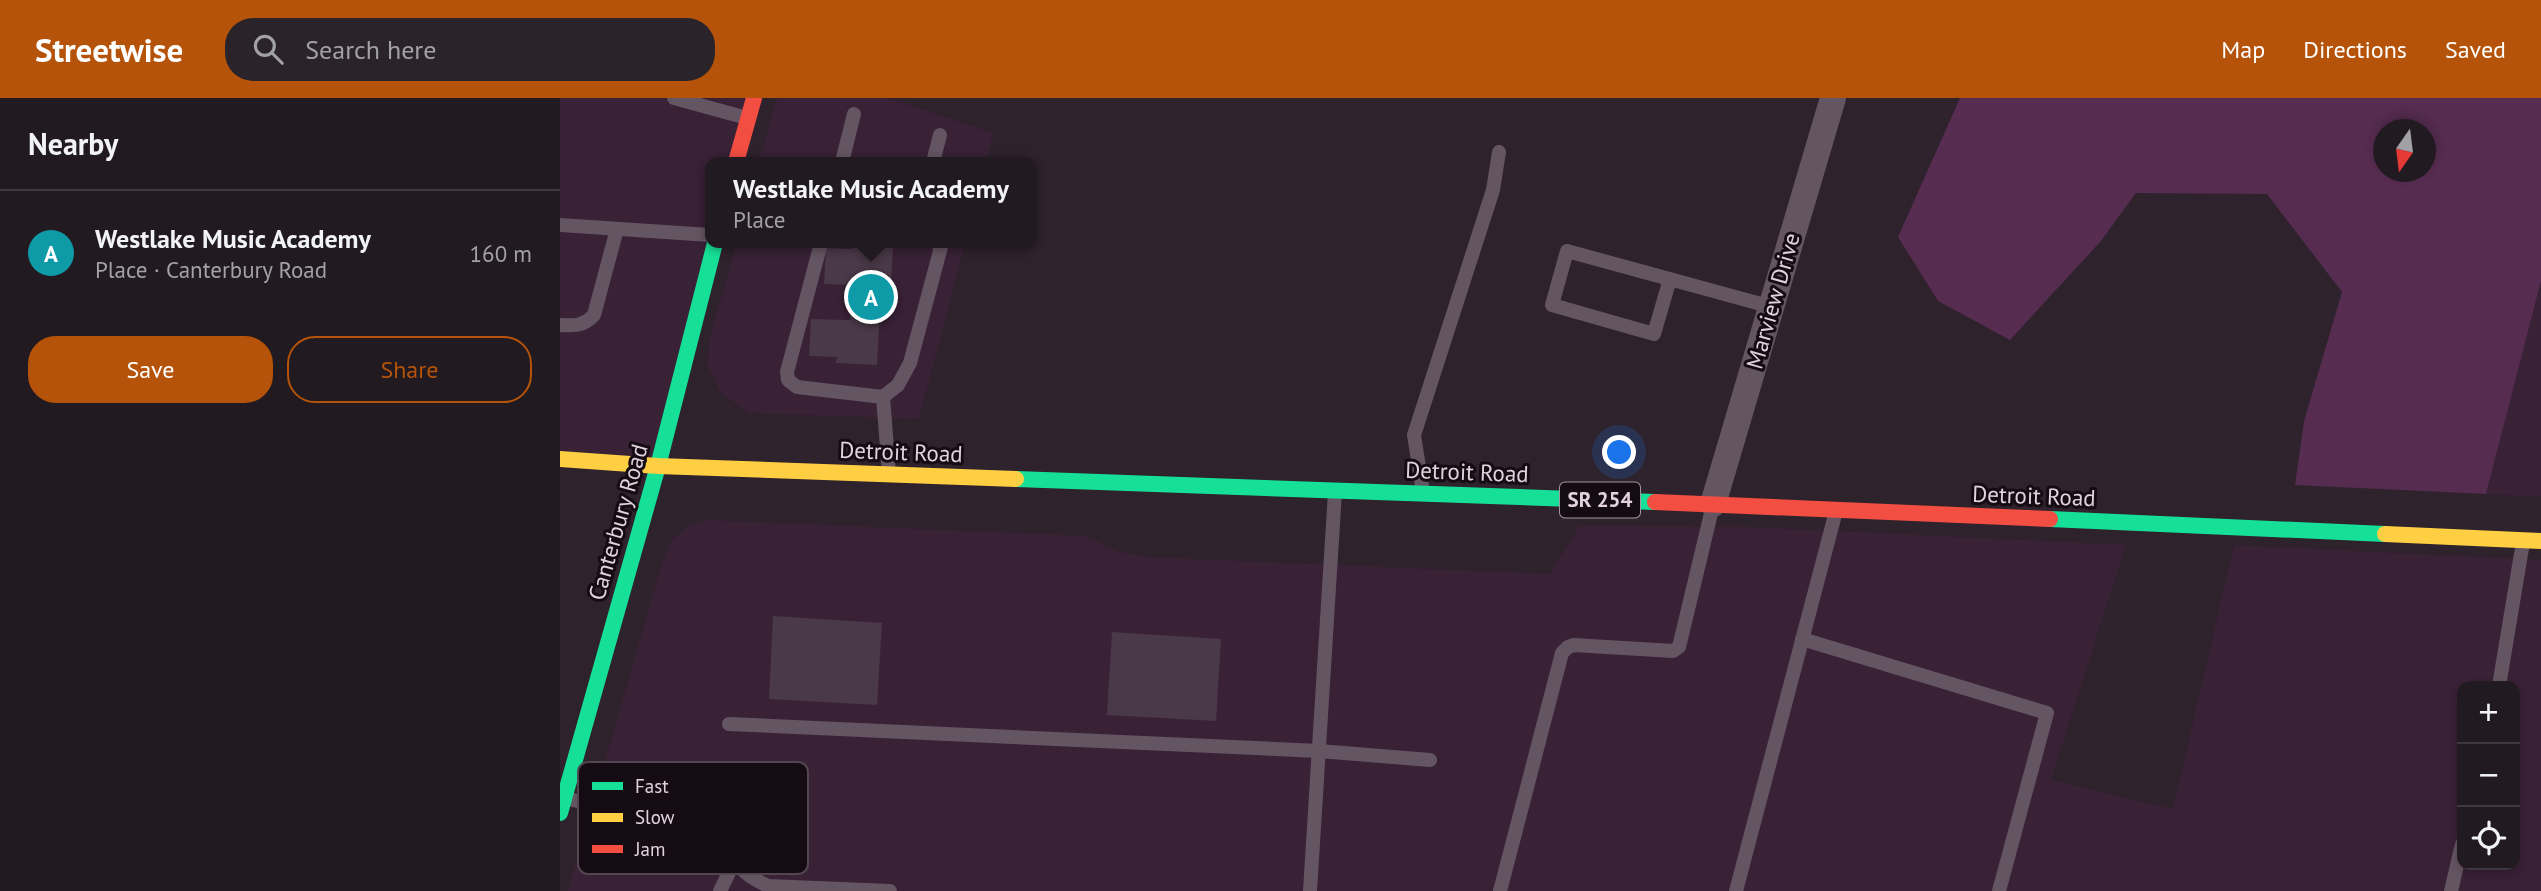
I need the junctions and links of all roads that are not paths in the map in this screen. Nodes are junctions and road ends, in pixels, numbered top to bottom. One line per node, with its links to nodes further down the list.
1 (674, 98): 5 (lane)
2 (754, 98): 5 (main road)
3 (1833, 98): 18 (street, Marview Drive)
4 (855, 114): 9 (lane)
5 (748, 119): 8 (main road)
6 (940, 135): 10 (lane)
7 (1499, 152): 25 (lane)
8 (737, 157)
9 (843, 157)
10 (934, 157)
11 (560, 226): 12 (lane)
12 (617, 229): 13 (lane); 19 (lane)
13 (705, 235)
14 (714, 248): 22 (main road, Canterbury Road)
15 (820, 248): 20 (lane)
16 (941, 248): 20 (lane)
17 (1670, 279): 17 (lane); 18 (lane)
18 (1772, 307): 26 (street, Marview Drive)
19 (560, 325)
20 (883, 397): 23 (lane)
21 (560, 459): 22 (main road, Detroit Road / SR 254)
22 (658, 466): 23 (main road, Detroit Road / SR 254); 35 (main road, Canterbury Road)
23 (889, 474): 24 (main road, Detroit Road / SR 254)
24 (1335, 490): 25 (main road, Detroit Road / SR 254); 33 (lane)
25 (1423, 493): 26 (main road, Detroit Road / SR 254)
26 (1713, 504): 27 (main road, Detroit Road / SR 254); 42 (lane)
27 (1836, 510): 28 (main road, Detroit Road / SR 254); 30 (lane)
28 (2524, 541): 29 (main road, Detroit Road / SR 254); 31 (lane)
29 (2541, 541)
30 (1802, 639): 43 (lane); 44 (lane)
31 (2499, 681)
32 (729, 724): 33 (lane)
33 (1319, 751): 34 (lane); 41 (lane)
34 (1430, 760)
35 (562, 805)
36 (2457, 865): 45 (lane)
37 (728, 874): 39 (lane)
38 (747, 874): 40 (lane)
39 (720, 891)
40 (891, 891)
41 (1310, 891)
42 (1500, 891)
43 (1736, 891)
44 (1999, 891)
45 (2451, 891)

